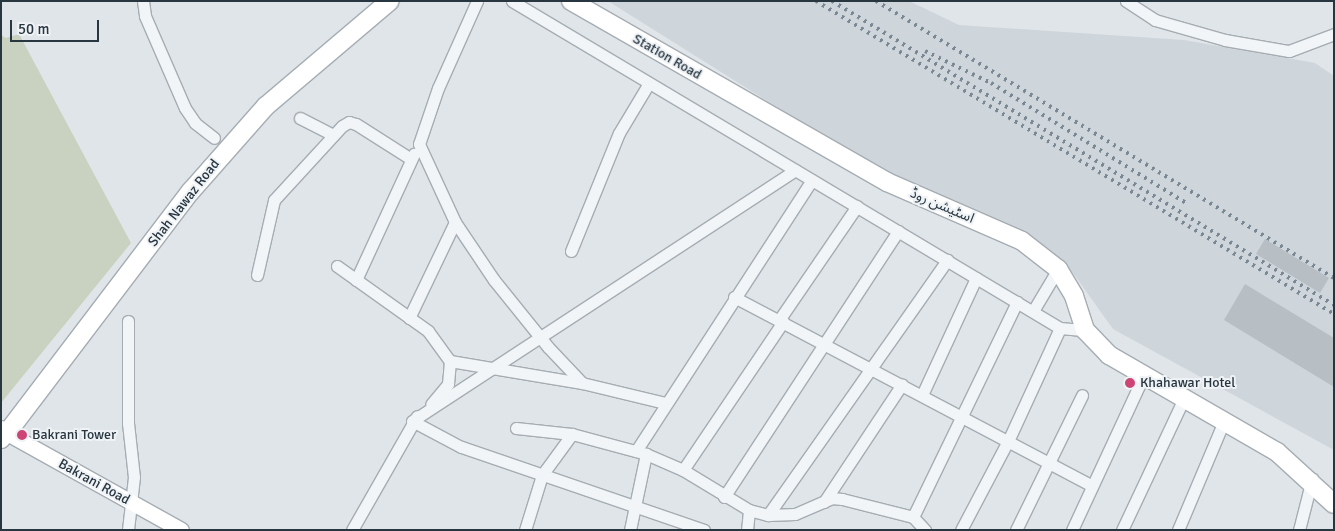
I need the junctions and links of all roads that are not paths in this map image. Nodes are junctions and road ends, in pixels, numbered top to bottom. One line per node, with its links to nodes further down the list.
1 (143, 1): 12 (street)
2 (390, 1): 51 (main road, Shah Nawaz Road)
3 (477, 1): 13 (street)
4 (512, 1): 8 (street)
5 (571, 1): 9 (main road, Station Road)
6 (1126, 1): 7 (street)
7 (1334, 34)
8 (649, 83): 15 (street); 20 (street)
9 (764, 112): 23 (main road, اسٹیشن روڈ)
10 (300, 118): 11 (street)
11 (333, 135): 14 (street); 24 (street)
12 (214, 138)
13 (419, 144): 14 (street); 18 (street)
14 (411, 159): 26 (street)
15 (795, 170): 16 (street); 35 (street)
16 (812, 180): 17 (street); 27 (street)
17 (857, 206): 19 (street); 32 (street)
18 (455, 222): 30 (street); 35 (street)
19 (898, 231): 21 (street); 36 (street)
20 (572, 251)
21 (947, 260): 25 (street); 39 (street)
22 (337, 266): 26 (street)
23 (1058, 269): 29 (street); 34 (main road, اسٹیشن روڈ)
24 (258, 276)
25 (976, 278): 28 (street); 43 (street)
26 (356, 280): 30 (street)
27 (734, 297): 32 (street); 46 (street)
28 (1017, 302): 29 (street); 47 (street)
29 (1033, 311): 33 (street)
30 (409, 318): 37 (street)
31 (128, 321): 62 (street)
32 (781, 321): 36 (street); 56 (street)
33 (1060, 328): 34 (street); 53 (street)
34 (1085, 330): 40 (main road, اسٹیشن روڈ); 58 (main road, اسٹیشن روڈ)
35 (540, 337): 38 (street); 41 (street)
36 (824, 343): 39 (street); 61 (street)
37 (450, 360): 38 (street); 48 (street)
38 (493, 368): 41 (street); 48 (street)
39 (872, 368): 42 (street); 67 (street)
40 (1144, 376): 45 (main road, اسٹیشن روڈ); 59 (street)
41 (582, 382): 46 (street)
42 (902, 384): 43 (street); 63 (street)
43 (922, 395): 47 (street)
44 (1082, 395): 55 (street)
45 (1184, 398): 49 (main road, اسٹیشن روڈ); 80 (street)
46 (665, 403): 54 (street)
47 (963, 417): 53 (street); 68 (street)
48 (412, 421): 57 (street); 71 (street)
49 (1224, 421): 58 (main road, اسٹیشن روڈ); 81 (street)
50 (516, 428): 52 (street)
51 (3, 434): 62 (street, Bakrani Road)
52 (572, 434): 54 (street); 57 (street)
53 (1009, 439): 55 (street); 77 (street)
54 (641, 452): 56 (street); 65 (street)
55 (1049, 462): 59 (street); 78 (street)
56 (683, 470): 61 (street)
57 (542, 476): 65 (street); 72 (street)
58 (1311, 479): 60 (main road, اسٹیشن روڈ); 64 (main road, اسٹیشن روڈ); 82 (street)
59 (1092, 486): 79 (street)
60 (1334, 493)
61 (724, 497): 66 (street)
62 (130, 502): 69 (street); 70 (street, Bakrani Road)
63 (824, 502): 67 (street); 68 (street)
64 (1334, 504)
65 (636, 507): 73 (street); 74 (street)
66 (749, 510): 67 (street); 75 (street)
67 (768, 515)
68 (914, 517): 76 (street)
69 (128, 530)
70 (181, 530)
71 (352, 530)
72 (525, 530)
73 (630, 530)
74 (704, 530)
75 (747, 530)
76 (925, 530)
77 (962, 530)
78 (1016, 530)
79 (1072, 530)
80 (1122, 530)
81 (1178, 530)
82 (1299, 530)

